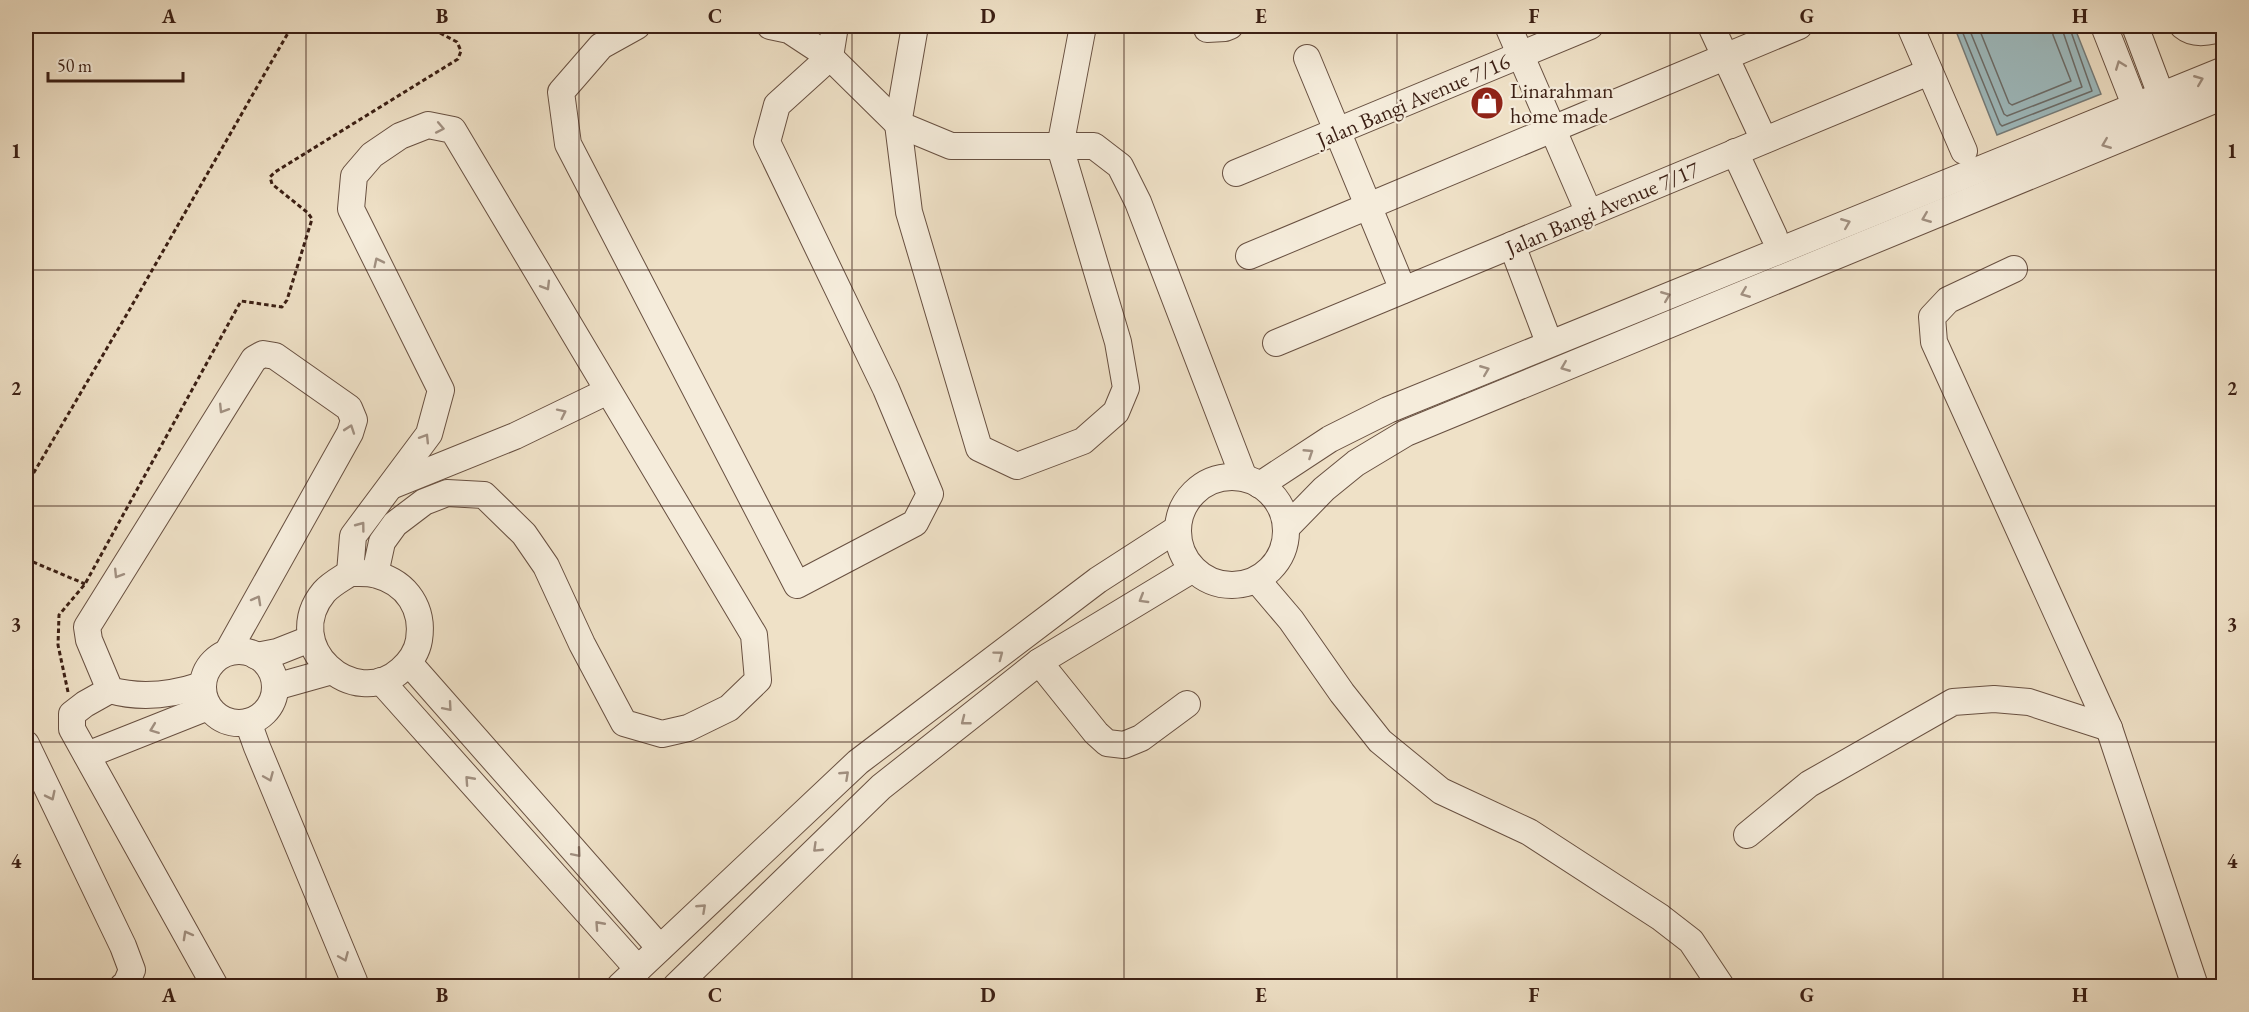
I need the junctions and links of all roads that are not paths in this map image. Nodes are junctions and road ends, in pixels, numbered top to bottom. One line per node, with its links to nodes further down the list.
1 (637, 26): 18 (street)
2 (770, 26): 18 (street)
3 (835, 26): 18 (street)
4 (915, 26): 27 (street)
5 (1083, 26): 31 (street)
6 (1206, 26): 7 (street)
7 (1230, 26)
8 (1508, 26): 17 (street)
9 (1590, 26): 17 (street, Jalan Bangi Avenue 7/16)
10 (1710, 26): 19 (street)
11 (1799, 26): 19 (street)
12 (1910, 26): 22 (street)
13 (2104, 26): 25 (street, one-way to 13)
14 (2134, 26): 23 (street)
15 (2183, 26): 16 (street)
16 (2223, 27)
17 (1521, 55): 28 (street); 29 (street, Jalan Bangi Avenue 7/16)
18 (830, 57): 27 (street)
19 (1725, 57): 28 (street); 30 (street)
20 (1307, 58): 29 (street)
21 (2223, 70): 23 (street, one-way to 21)
22 (1929, 72): 30 (street, Jalan Bangi Avenue 7/17); 32 (street)
23 (2161, 94): 25 (street); 26 (street)
24 (2223, 96): 26 (street)
25 (2135, 105): 26 (street); 45 (street, one-way to 25)
26 (2160, 122): 47 (street, one-way to 47)
27 (898, 124): 31 (street); 31 (street)
28 (1553, 129): 35 (street); 36 (street)
29 (1337, 131): 34 (street, Jalan Bangi Avenue 7/16); 35 (street)
30 (1764, 140): 33 (street, Jalan Bangi Avenue 7/17)
31 (1060, 147): 45 (street)
32 (1964, 151)
33 (1735, 153): 36 (street, Jalan Bangi Avenue 7/17); 37 (street)
34 (1236, 173)
35 (1368, 206): 39 (street); 41 (street)
36 (1589, 213): 38 (street, Jalan Bangi Avenue 7/17)
37 (1774, 236)
38 (1512, 245): 41 (street, Jalan Bangi Avenue 7/17); 42 (street)
39 (1250, 256)
40 (2014, 269): 65 (street)
41 (1403, 290): 43 (street, Jalan Bangi Avenue 7/17)
42 (1545, 332)
43 (1276, 343)
44 (609, 391): 46 (street, one-way to 44); 46 (street, one-way to 44); 51 (street)
45 (1252, 482): 47 (street); 48 (street)
46 (391, 486): 50 (street, one-way to 46)
47 (1286, 528): 52 (street)
48 (1177, 529): 49 (street); 69 (street, one-way to 48)
49 (1193, 569): 52 (street); 56 (street, one-way to 56)
50 (350, 573): 51 (street); 53 (street)
51 (375, 574): 57 (street)
52 (1257, 580): 76 (street)
53 (310, 639): 55 (street); 58 (street)
54 (228, 651): 55 (street); 61 (street, one-way to 61); 62 (street)
55 (256, 656): 60 (street)
56 (1039, 662): 63 (street); 75 (street, one-way to 75)
57 (409, 663): 59 (street); 69 (street, one-way to 69)
58 (332, 671): 59 (street); 60 (street)
59 (381, 681): 70 (street, one-way to 59)
60 (275, 687): 64 (street)
61 (110, 690): 62 (street); 67 (street)
62 (205, 696): 64 (street); 67 (street, one-way to 67)
63 (1187, 704)
64 (249, 722): 73 (street, one-way to 73)
65 (2109, 728): 68 (street); 77 (street)
66 (26, 744): 71 (street, one-way to 71)
67 (87, 755): 72 (street, one-way to 67)
68 (1747, 835)
69 (660, 948): 70 (street)
70 (638, 969): 74 (street)
71 (123, 987)
72 (215, 987)
73 (355, 987)
74 (620, 987)
75 (676, 987)
76 (1721, 987)
77 (2195, 987)

